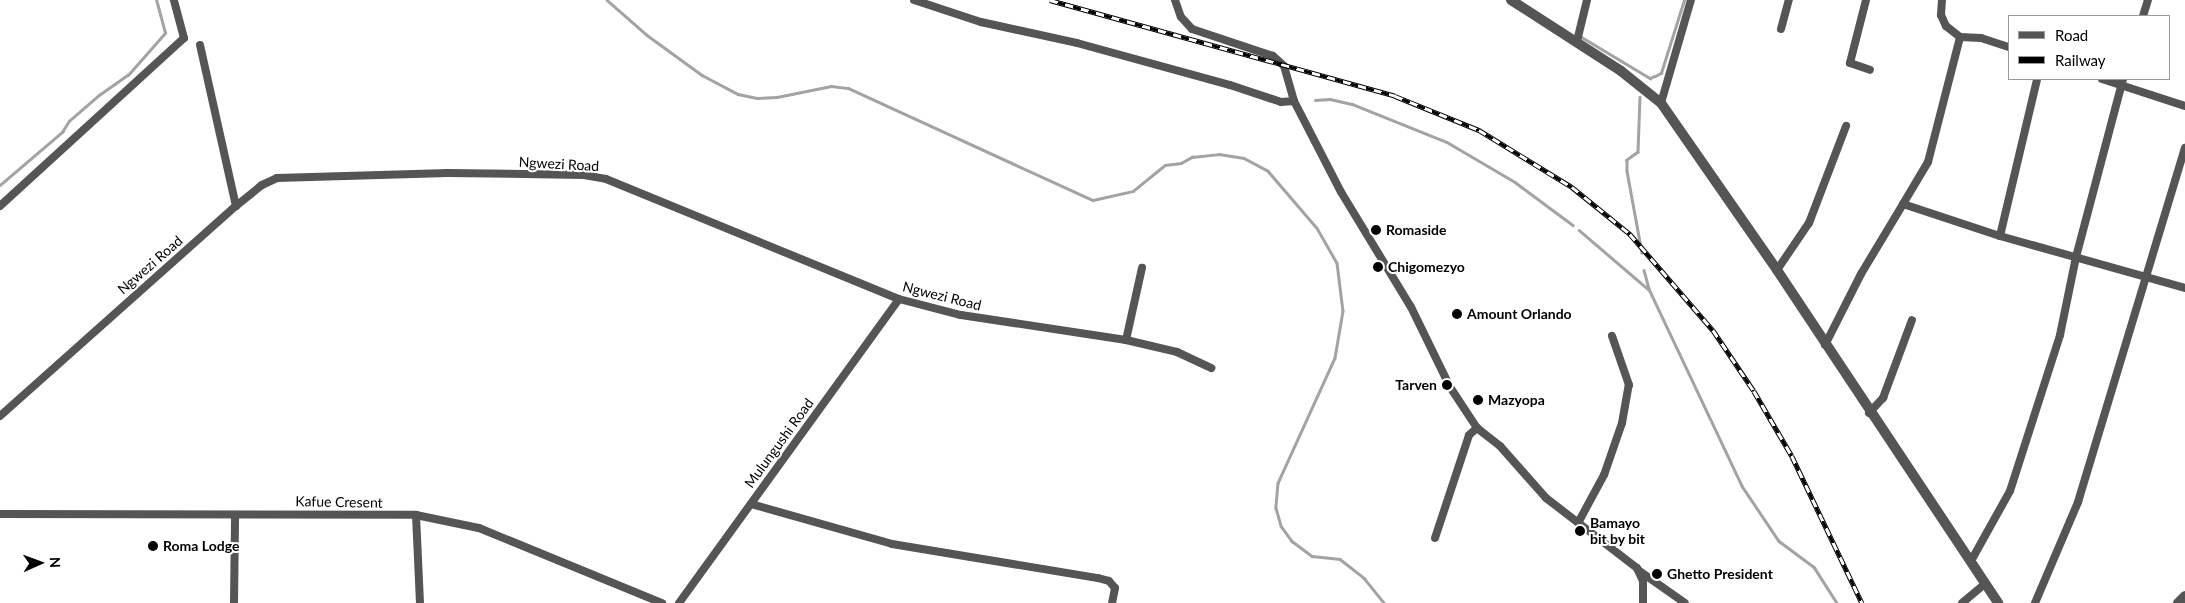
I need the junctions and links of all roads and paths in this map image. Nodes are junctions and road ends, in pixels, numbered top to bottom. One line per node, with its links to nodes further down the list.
1 (174, 0): 27 (street)
2 (914, 0): 21 (street)
3 (1175, 0): 21 (street)
4 (1510, 0): 14 (street)
5 (1587, 0): 14 (street)
6 (1692, 0): 22 (street)
7 (1789, 0): 12 (street)
8 (1866, 0): 17 (street)
9 (1942, 0): 13 (street)
10 (2148, 0): 11 (street)
11 (2143, 15)
12 (1781, 29)
13 (1960, 37): 16 (street); 26 (street)
14 (1577, 40): 22 (street)
15 (200, 45): 28 (street)
16 (2008, 47)
17 (1870, 70)
18 (2037, 80): 29 (street)
19 (2109, 80): 20 (street)
20 (2122, 82): 23 (street); 30 (street)
21 (1294, 101): 43 (street)
22 (1661, 103): 32 (street)
23 (2185, 106)
24 (1846, 126): 32 (street)
25 (2185, 148): 33 (street)
26 (1902, 204): 29 (street); 39 (street)
27 (0, 206)
28 (236, 206): 35 (street, Ngwezi Road); 42 (street, Ngwezi Road)
29 (2000, 236): 30 (street)
30 (2076, 257): 33 (street); 50 (street)
31 (1142, 268): 38 (street)
32 (1777, 270): 39 (street)
33 (2145, 277): 34 (street); 63 (street)
34 (2185, 288)
35 (899, 299): 38 (street, Ngwezi Road); 44 (street, Mulungushi Road)
36 (1912, 320): 41 (street)
37 (1612, 336): 48 (street)
38 (1126, 340): 40 (street, Ngwezi Road)
39 (1825, 345): 41 (street)
40 (1212, 368)
41 (1869, 413): 50 (street)
42 (0, 416)
43 (1477, 428): 48 (street); 49 (street)
44 (751, 504): 57 (street, Mulungushi Road); 58 (street)
45 (0, 514): 47 (street, Kafue Cresent)
46 (416, 515): 47 (street, Kafue Cresent); 55 (street); 56 (street, Kafue Cresent)
47 (235, 517): 54 (street)
48 (1578, 523): 51 (street)
49 (1435, 538)
50 (1971, 562): 52 (street)
51 (1636, 568): 59 (street); 60 (street)
52 (1985, 584): 61 (street); 62 (street)
53 (2185, 596): 64 (street)
54 (234, 603)
55 (420, 603)
56 (662, 603)
57 (679, 603)
58 (1112, 603)
59 (1642, 603)
60 (1685, 603)
61 (1962, 603)
62 (1998, 603)
63 (2034, 603)
64 (2178, 603)

